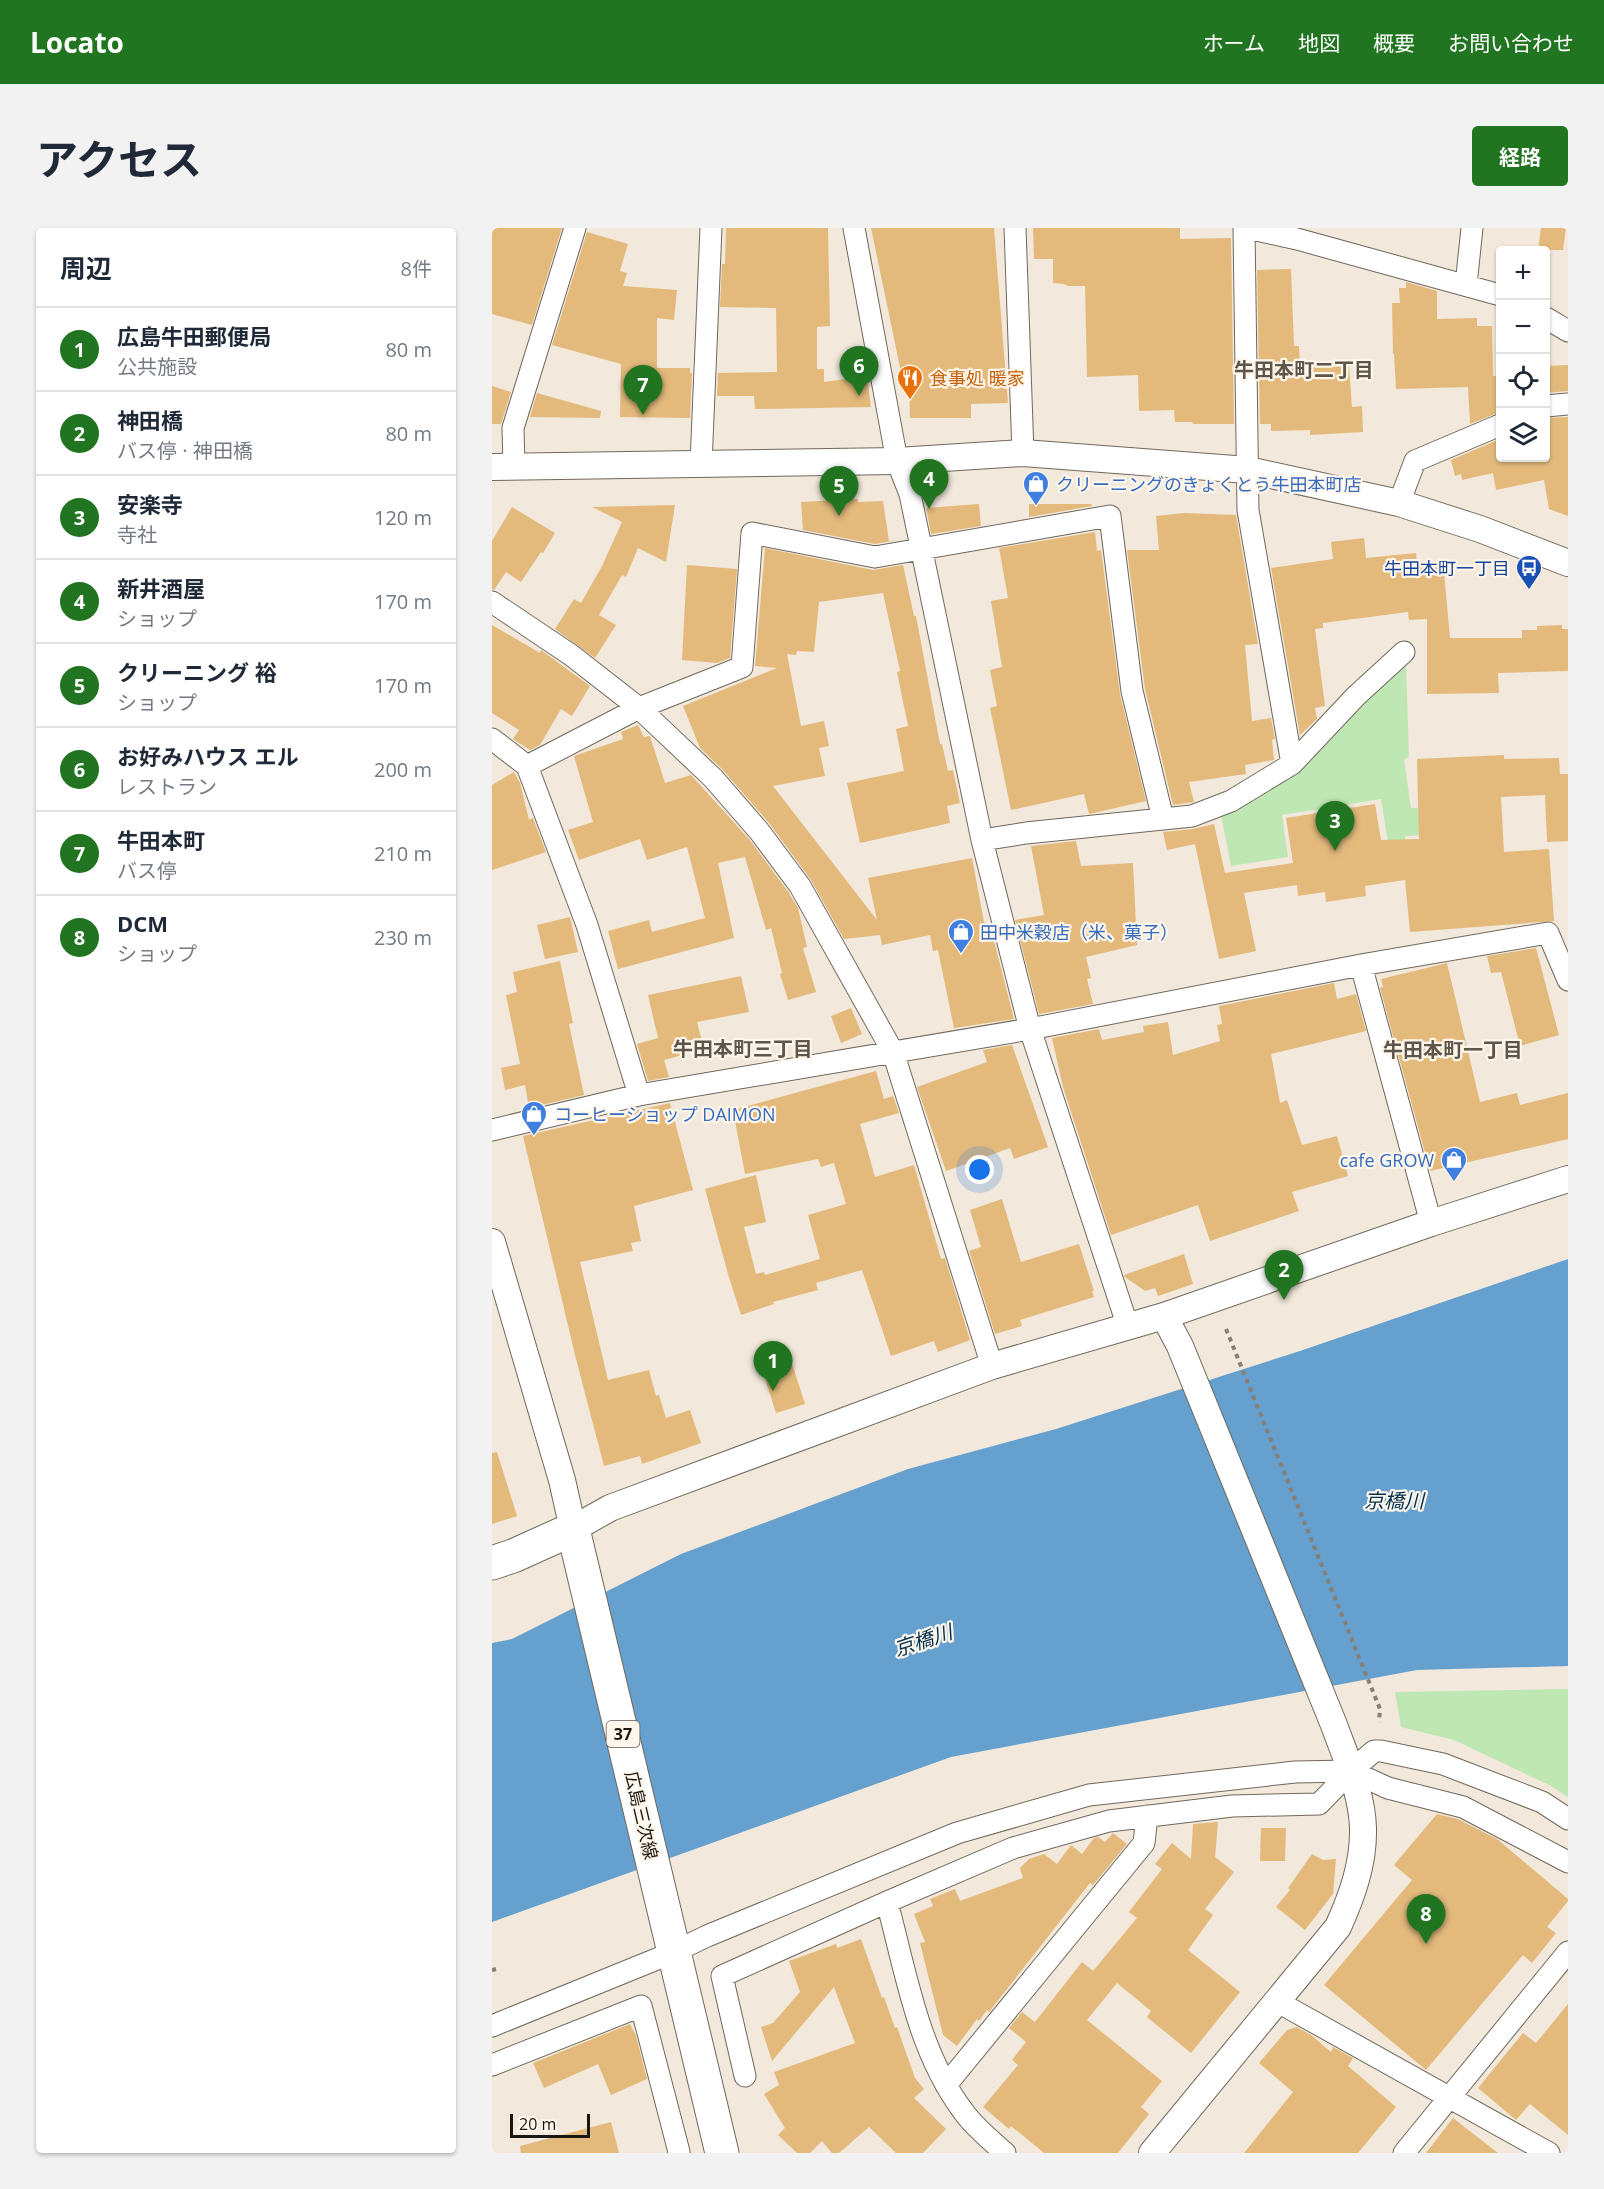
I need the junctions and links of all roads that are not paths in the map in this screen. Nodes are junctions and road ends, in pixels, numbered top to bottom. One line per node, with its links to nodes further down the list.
1 (574, 228): 19 (street)
2 (711, 228): 18 (street)
3 (854, 228): 17 (street)
4 (1015, 228): 16 (street)
5 (1244, 228): 20 (street)
6 (1248, 228): 8 (street)
7 (1472, 228): 9 (street)
8 (1298, 233): 9 (street)
9 (1466, 285): 10 (street)
10 (1496, 293)
11 (1550, 321): 12 (street)
12 (1568, 331)
13 (1568, 404): 14 (street)
14 (1550, 406)
15 (1496, 427): 21 (street)
16 (1023, 453): 17 (street); 20 (street)
17 (897, 461): 18 (street); 22 (street)
18 (701, 464): 19 (street)
19 (503, 467)
20 (1248, 470): 21 (street); 28 (street)
21 (1399, 502): 23 (street)
22 (923, 549): 26 (street); 30 (street); 31 (street)
23 (1568, 563)
24 (492, 602): 26 (street)
25 (1404, 652): 28 (street)
26 (639, 708): 29 (street); 35 (street)
27 (492, 739): 29 (street)
28 (1292, 764): 30 (street)
29 (527, 766): 36 (street)
30 (1163, 819): 31 (street)
31 (982, 840): 34 (street)
32 (1361, 965): 33 (street); 34 (street); 39 (street)
33 (1568, 980)
34 (1030, 1029): 35 (street); 42 (street)
35 (893, 1052): 36 (street); 43 (street)
36 (639, 1095): 37 (street)
37 (492, 1130)
38 (1568, 1179): 39 (street)
39 (1431, 1223): 41 (street)
40 (492, 1242): 44 (street)
41 (1164, 1316): 42 (street); 46 (street)
42 (1128, 1327): 43 (street)
43 (992, 1366): 44 (street)
44 (573, 1528): 45 (main road); 51 (main road, 広島三次線 / 37)
45 (492, 1563)
46 (1351, 1771): 47 (street); 48 (street); 49 (street); 51 (street); 53 (street)
47 (1147, 1816): 50 (street); 57 (street)
48 (1568, 1819)
49 (1568, 1862)
50 (887, 1902): 56 (street); 57 (street)
51 (674, 1952): 54 (street); 60 (main road, 広島三次線 / 37)
52 (1568, 1952): 58 (street)
53 (1278, 2002): 58 (street); 62 (street)
54 (492, 2025)
55 (492, 2066): 59 (street)
56 (746, 2076)
57 (946, 2085): 61 (street)
58 (1450, 2097): 63 (street); 64 (street)
59 (679, 2152)
60 (722, 2153)
61 (1005, 2153)
62 (1152, 2153)
63 (1404, 2153)
64 (1549, 2153)

